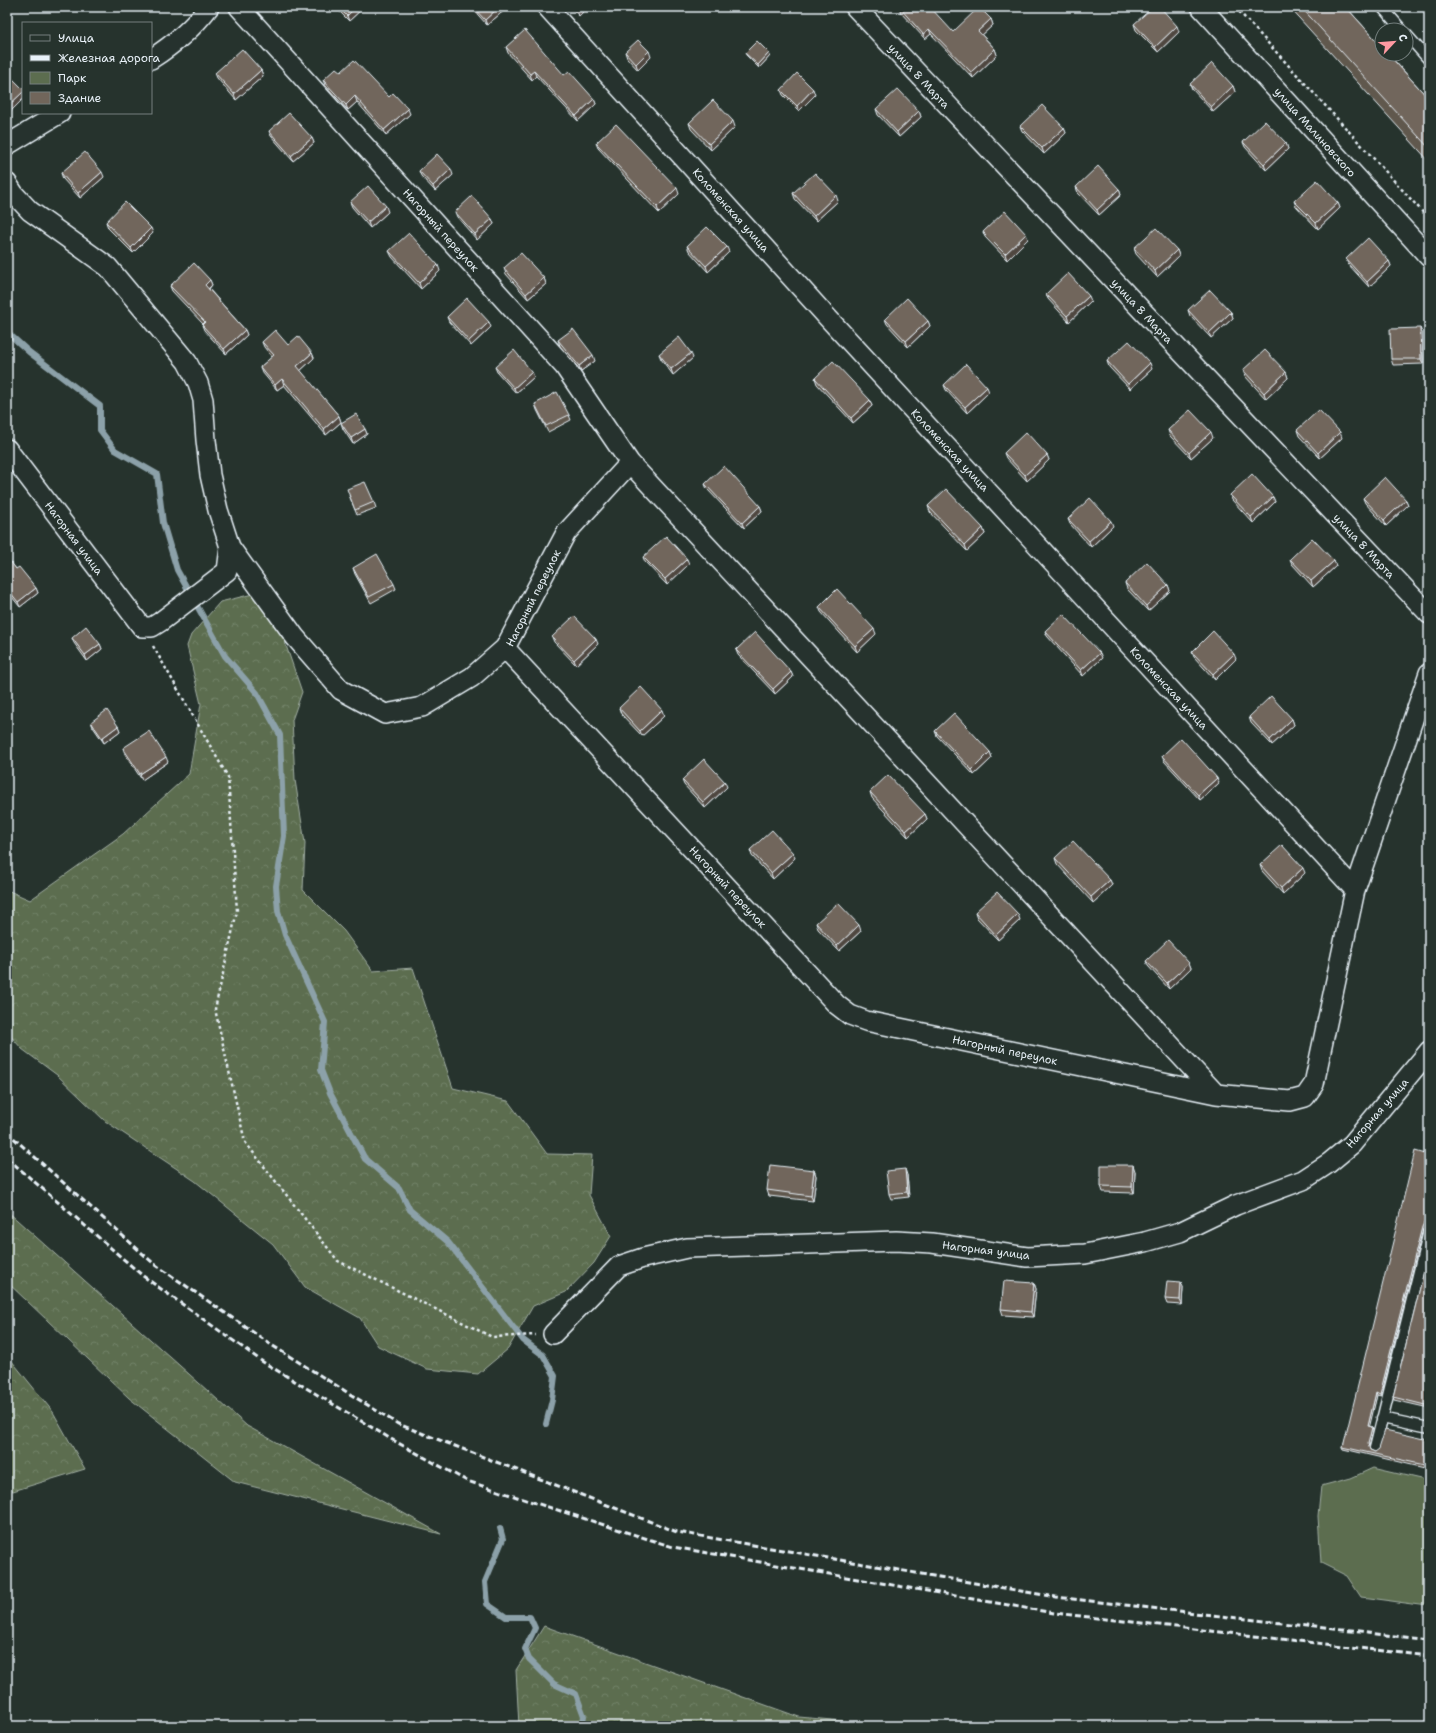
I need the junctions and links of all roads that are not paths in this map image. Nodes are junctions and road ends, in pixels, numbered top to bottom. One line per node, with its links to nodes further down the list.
1 (209, 7): 9 (street)
2 (239, 7): 16 (street, Нагорный переулок)
3 (547, 7): 21 (street, Коломенская улица)
4 (855, 7): 18 (street, улица 8 Марта)
5 (1201, 7): 14 (street, улица Малиновского)
6 (1382, 7): 7 (lane)
7 (1395, 22)
8 (1414, 43): 10 (lane)
9 (152, 58)
10 (1429, 60)
11 (58, 114): 12 (street)
12 (7, 145)
13 (7, 183): 17 (street)
14 (1429, 257)
15 (7, 449): 17 (street, Нагорная улица)
16 (630, 464): 19 (street, Нагорный переулок); 23 (street, Нагорный переулок)
17 (230, 546): 19 (street)
18 (1429, 614)
19 (505, 648): 23 (street, Нагорный переулок)
20 (1429, 672): 21 (street)
21 (1355, 890): 23 (street, Нагорный переулок)
22 (1429, 1051): 25 (street, Нагорная улица)
23 (1216, 1094)
24 (1429, 1231): 26 (lane)
25 (553, 1334)
26 (1382, 1418): 27 (lane); 28 (lane)
27 (1429, 1428)
28 (1375, 1448)

